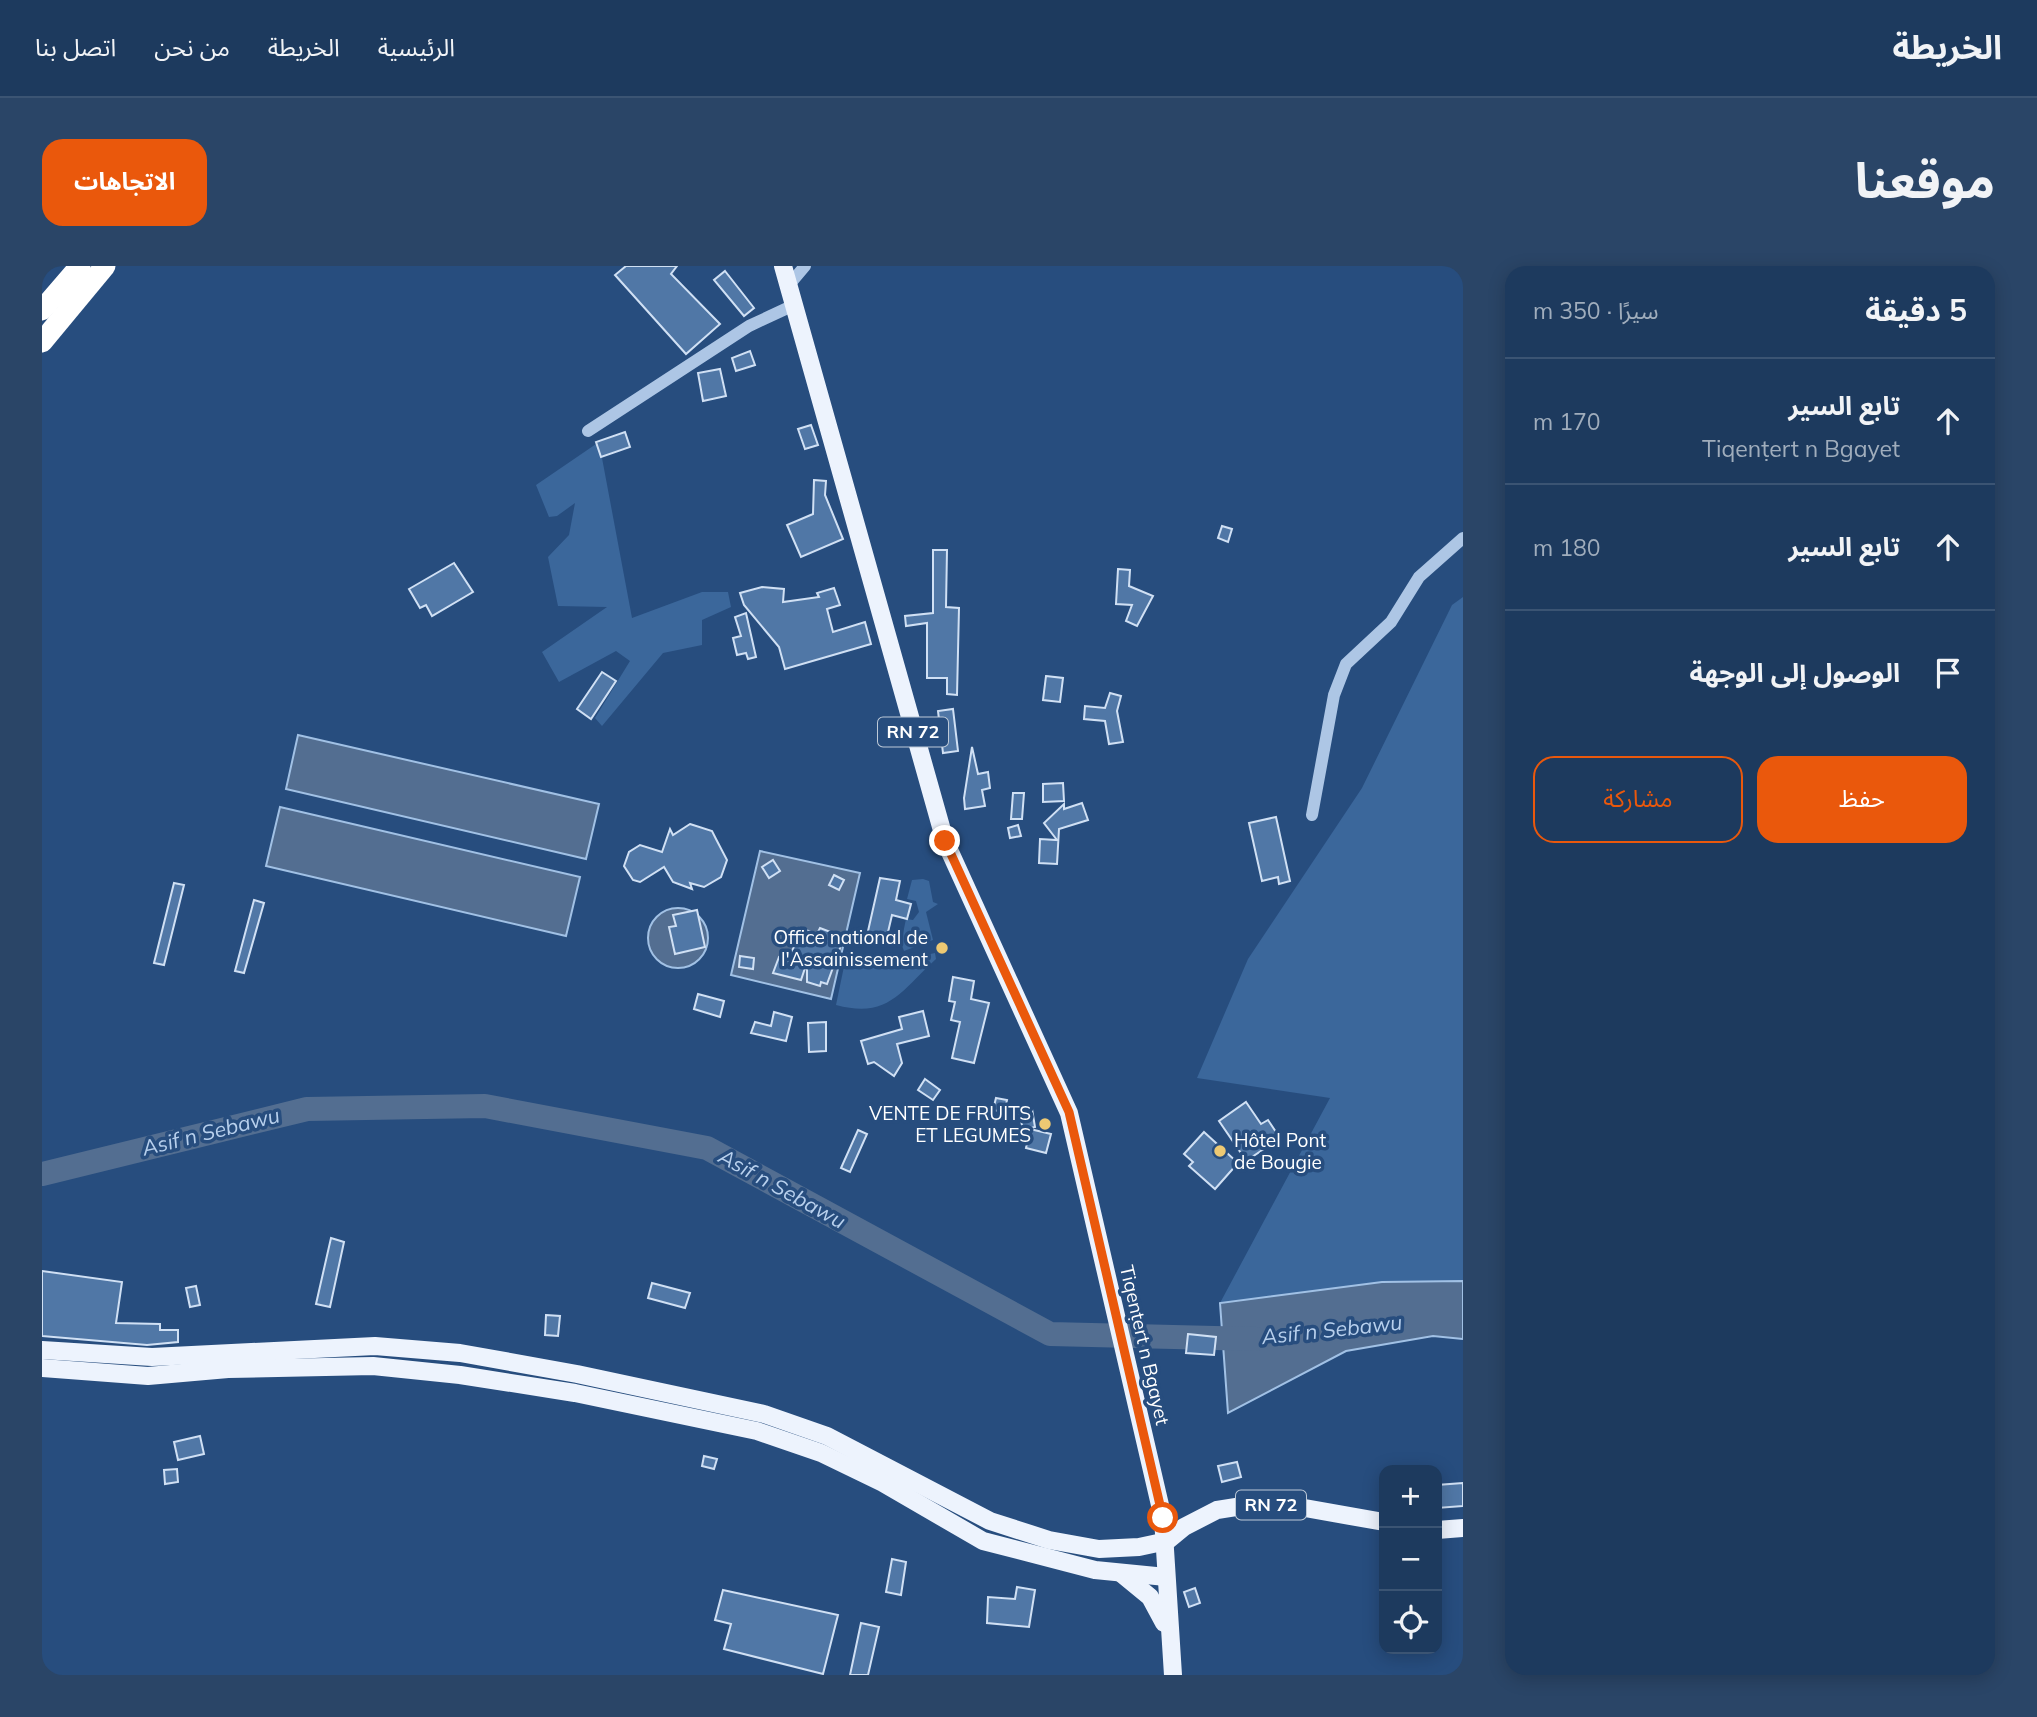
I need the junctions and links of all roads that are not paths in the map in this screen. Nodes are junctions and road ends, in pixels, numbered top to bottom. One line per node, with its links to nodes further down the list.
1 (80, 266): 7 (highway)
2 (105, 266): 8 (highway)
3 (783, 266): 5 (main road, RN 72)
4 (805, 266): 5 (street)
5 (789, 285): 6 (main road, RN 72)
6 (794, 305): 9 (street); 17 (main road, Tiqenṭert n Bgayet / RN 72)
7 (42, 310)
8 (42, 342)
9 (589, 432)
10 (1463, 538): 11 (street)
11 (1312, 815)
12 (42, 1350): 17 (main road)
13 (42, 1368): 18 (main road)
14 (1379, 1521): 17 (main road, RN 72)
15 (1463, 1528): 16 (main road)
16 (1442, 1530)
17 (1167, 1541): 19 (main road, RN 72)
18 (1119, 1573): 19 (main road); 20 (main road)
19 (1166, 1577): 20 (main road)
20 (1168, 1632): 21 (main road)
21 (1173, 1675)

